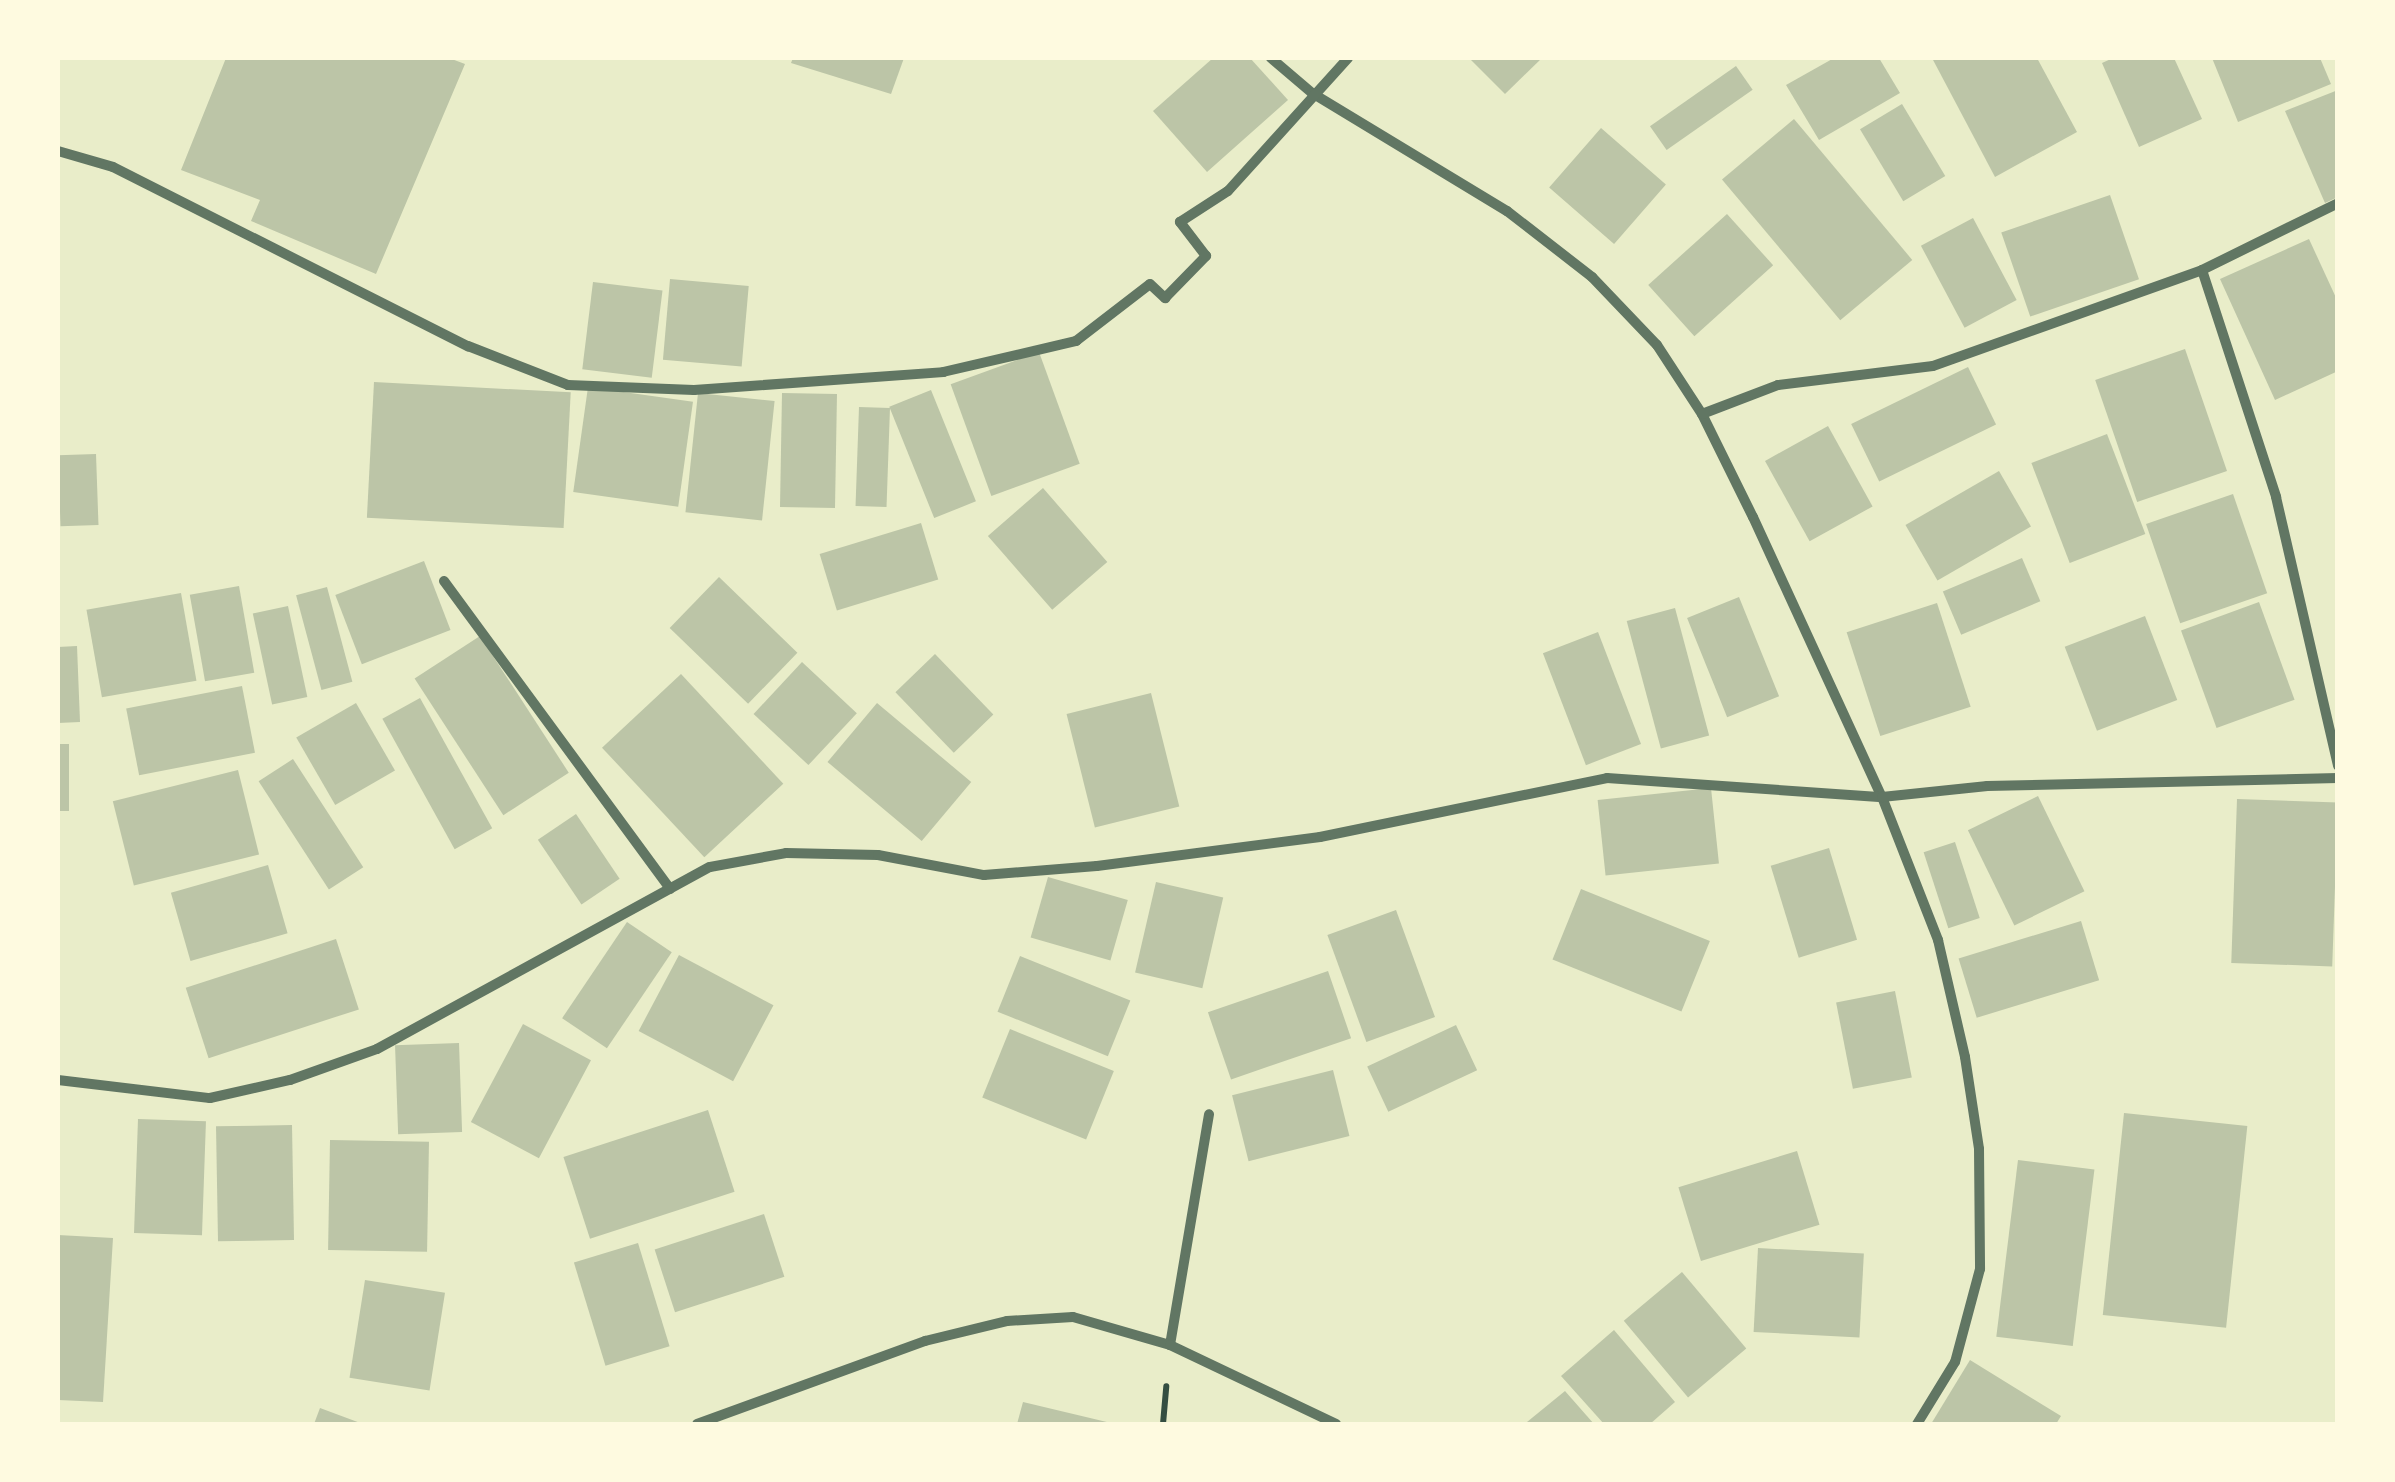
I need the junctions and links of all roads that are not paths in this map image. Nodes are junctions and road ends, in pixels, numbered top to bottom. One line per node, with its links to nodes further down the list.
1 (1271, 58): 3 (street)
2 (1348, 58): 3 (street)
3 (1312, 93): 4 (street); 7 (street)
4 (58, 152)
5 (2338, 203): 6 (street)
6 (2202, 270): 7 (street); 9 (street)
7 (1702, 414): 11 (street)
8 (444, 581): 12 (street)
9 (2338, 766)
10 (2338, 778): 11 (street)
11 (1882, 797): 12 (street); 18 (street)
12 (670, 889): 13 (street)
13 (58, 1080)
14 (1209, 1114): 15 (street)
15 (1170, 1345): 16 (street); 17 (street)
16 (697, 1424)
17 (1336, 1424)
18 (1917, 1424)

